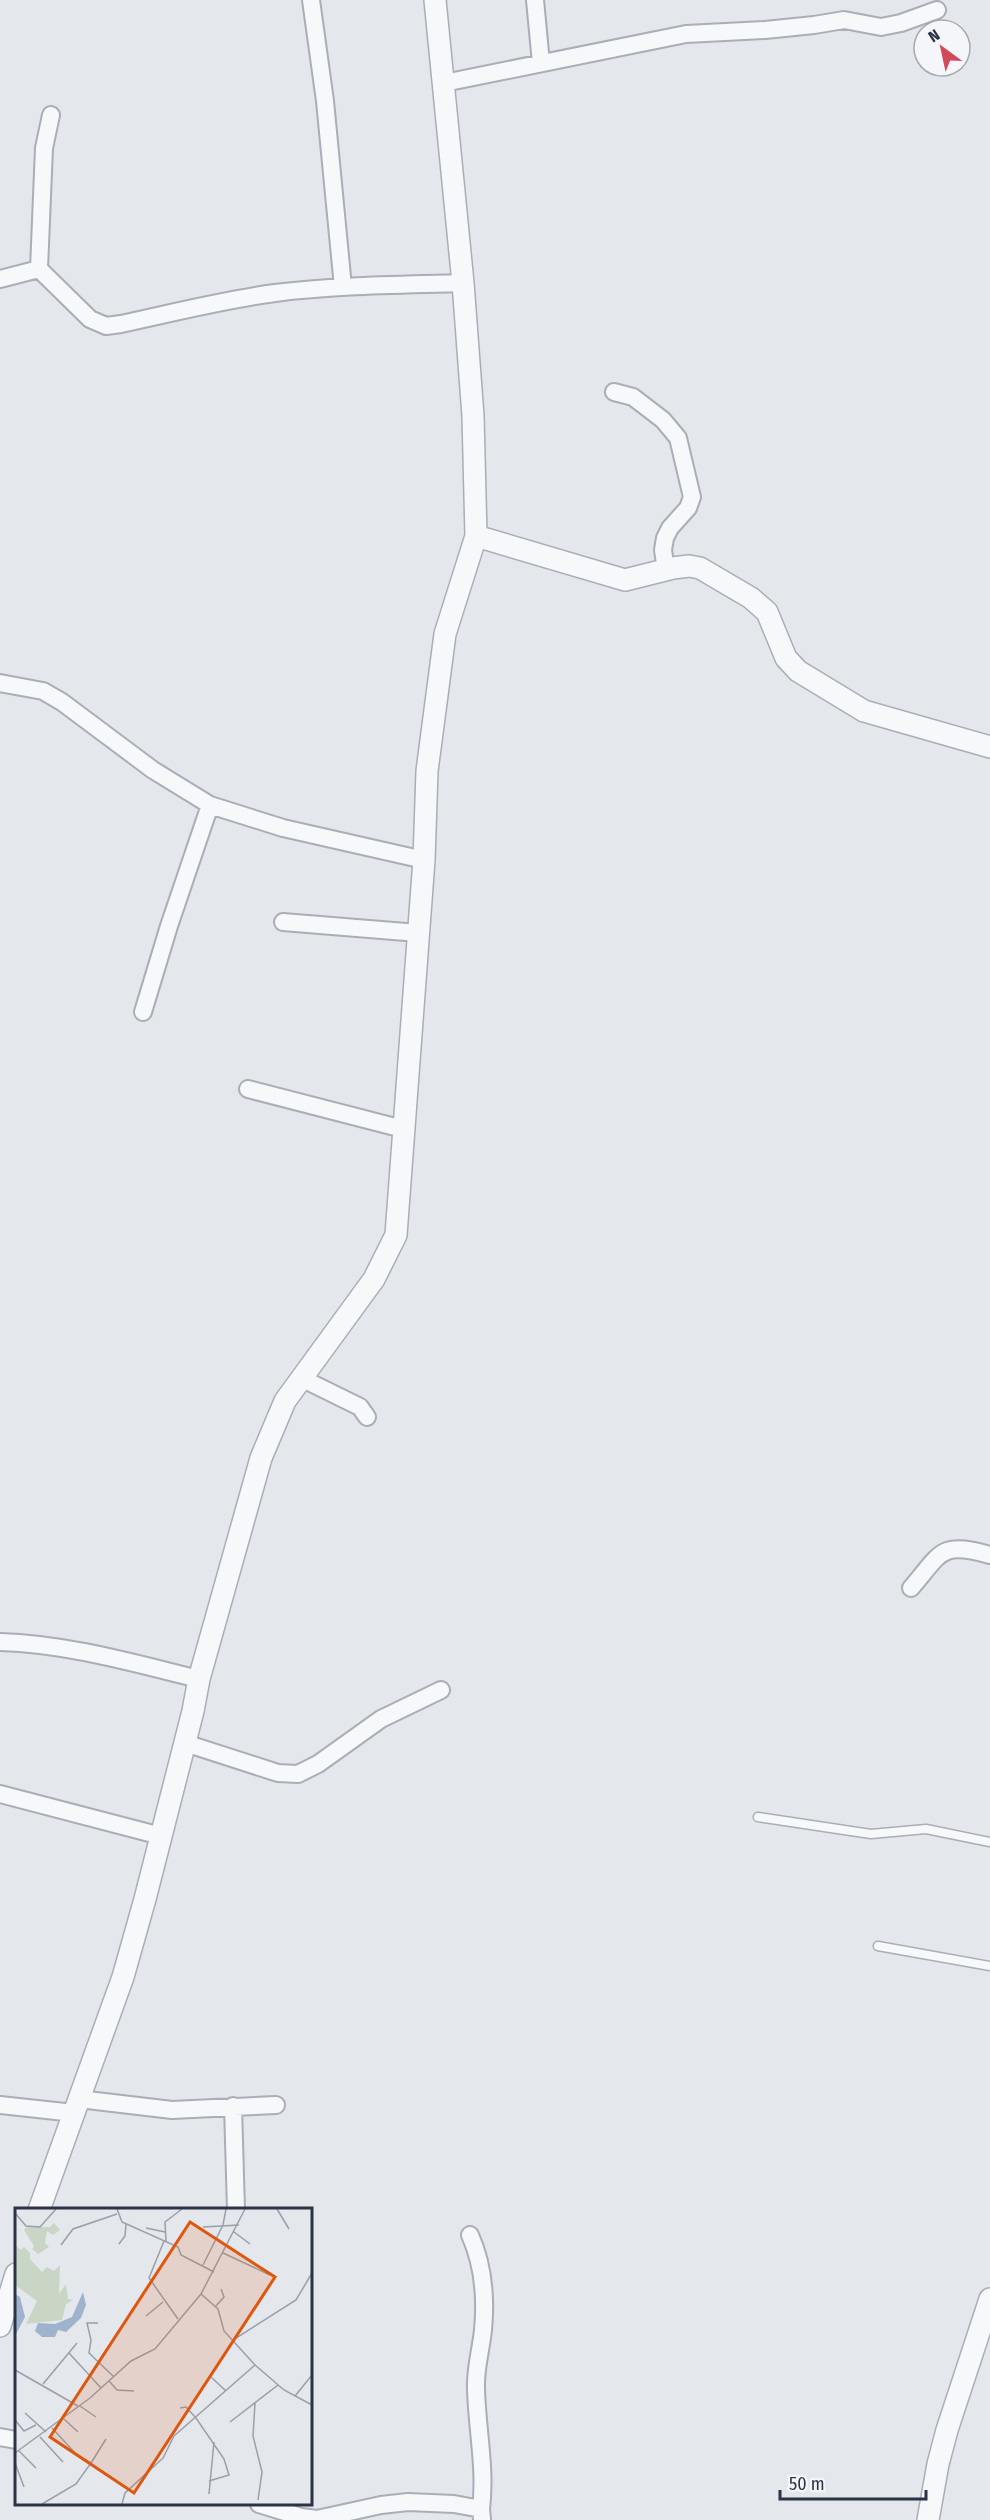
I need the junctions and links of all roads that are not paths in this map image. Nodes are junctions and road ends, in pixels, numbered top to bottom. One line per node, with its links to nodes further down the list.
1 (310, 0): 11 (street)
2 (435, 0): 6 (street)
3 (535, 0): 5 (street)
4 (937, 10): 5 (street)
5 (541, 63): 6 (street)
6 (444, 83): 10 (street)
7 (51, 115): 8 (street)
8 (39, 269): 9 (street); 11 (street)
9 (0, 279)
10 (464, 283): 11 (street); 13 (street)
11 (343, 288)
12 (614, 392): 14 (street)
13 (476, 536): 14 (street); 18 (street)
14 (666, 570): 16 (street)
15 (0, 682): 17 (street)
16 (988, 743)
17 (210, 805): 18 (street); 21 (street)
18 (424, 860): 20 (street)
19 (283, 922): 20 (street)
20 (418, 933): 23 (street)
21 (143, 1012)
22 (248, 1089): 23 (street)
23 (403, 1129): 24 (street)
24 (301, 1378): 25 (street); 29 (street)
25 (367, 1418)
26 (990, 1554): 27 (street)
27 (911, 1588)
28 (0, 1642): 29 (street)
29 (199, 1679): 31 (street)
30 (441, 1690): 31 (street)
31 (185, 1743): 34 (street)
32 (0, 1794): 34 (street)
33 (758, 1817): 35 (lane)
34 (161, 1836): 40 (street)
35 (990, 1842)
36 (878, 1946): 37 (lane)
37 (990, 1966)
38 (0, 2105): 40 (street)
39 (276, 2105): 41 (street)
40 (76, 2106): 41 (street); 42 (street)
41 (233, 2106): 43 (street)
42 (40, 2208)
43 (236, 2208)
44 (470, 2235): 51 (street)
45 (15, 2282): 47 (street)
46 (990, 2299): 52 (street)
47 (0, 2326)
48 (0, 2437): 49 (street)
49 (15, 2440)
50 (263, 2505): 51 (street)
51 (478, 2512)
52 (928, 2520)

